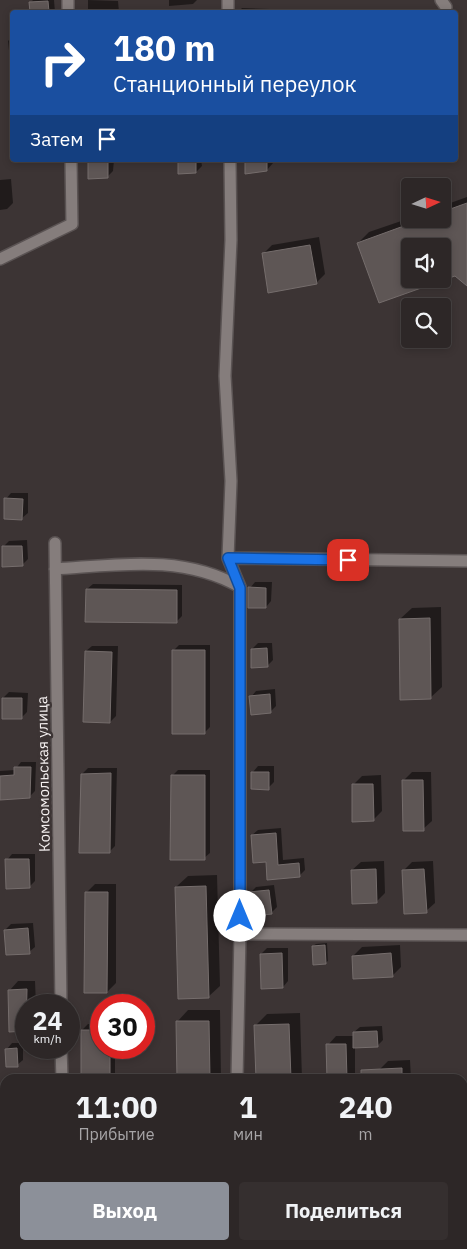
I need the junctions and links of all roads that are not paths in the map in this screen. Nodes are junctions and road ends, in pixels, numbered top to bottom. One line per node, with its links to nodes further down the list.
1 (71, 162): 3 (street)
2 (230, 162): 5 (street)
3 (0, 259)
4 (55, 544): 7 (street, Комсомольская улица)
5 (228, 558): 6 (street); 8 (street)
6 (467, 561)
7 (55, 569): 8 (street); 11 (street, Комсомольская улица)
8 (240, 588): 9 (street)
9 (240, 934): 10 (street); 14 (street)
10 (467, 935)
11 (61, 994)
12 (62, 1059): 13 (street)
13 (62, 1074)
14 (237, 1074)

